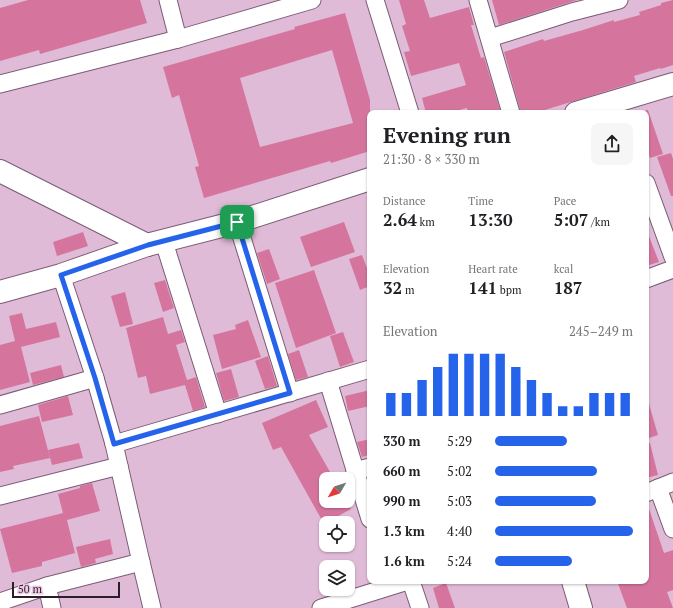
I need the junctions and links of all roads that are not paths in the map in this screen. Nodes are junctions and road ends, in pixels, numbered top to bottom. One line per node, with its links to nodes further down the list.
1 (168, 0): 8 (street)
2 (312, 0): 8 (street)
3 (375, 0): 12 (street)
4 (478, 0): 7 (street)
5 (619, 0): 6 (street)
6 (571, 6): 7 (street)
7 (490, 38): 13 (street)
8 (178, 39): 9 (street)
9 (0, 84)
10 (673, 84): 11 (street)
11 (619, 107): 14 (street)
12 (409, 110)
13 (510, 110)
14 (598, 110)
15 (0, 171): 19 (street)
16 (367, 180): 18 (street)
17 (649, 191): 20 (street)
18 (237, 222): 19 (street); 28 (street)
19 (156, 243): 22 (street); 30 (street)
20 (673, 257)
21 (673, 269): 23 (street)
22 (61, 275): 24 (street); 26 (street)
23 (649, 278)
24 (0, 292)
25 (367, 370): 27 (street)
26 (95, 378): 29 (street); 31 (street)
27 (328, 381): 28 (street); 33 (street)
28 (290, 393): 30 (street)
29 (0, 405)
30 (218, 414): 31 (street)
31 (114, 444): 32 (street)
32 (119, 466): 35 (street); 38 (street)
33 (363, 469): 36 (street)
34 (659, 488): 37 (street)
35 (0, 496)
36 (367, 498)
37 (673, 529)
38 (141, 562): 42 (street); 46 (street)
39 (390, 584): 44 (street)
40 (411, 584): 48 (street)
41 (574, 584): 49 (street)
42 (47, 586): 43 (street); 45 (street)
43 (0, 602)
44 (362, 602): 47 (street)
45 (52, 608)
46 (152, 608)
47 (321, 608)
48 (420, 608)
49 (582, 608)

